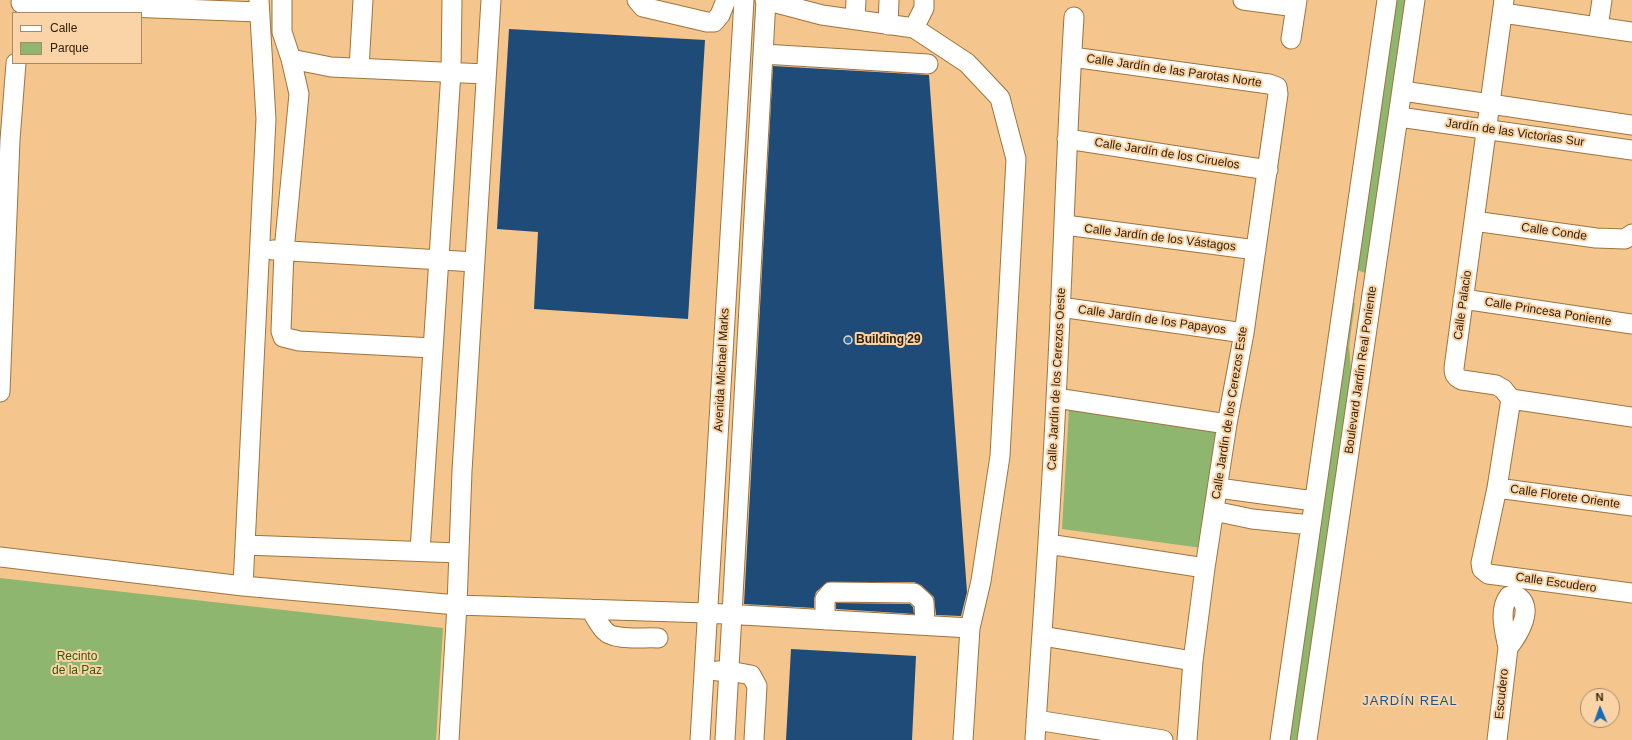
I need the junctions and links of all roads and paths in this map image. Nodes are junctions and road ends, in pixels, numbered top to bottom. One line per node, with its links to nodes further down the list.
1 (282, 0): 30 (street)
2 (363, 0): 33 (street)
3 (452, 0): 34 (street)
4 (491, 0): 35 (street)
5 (637, 0): 6 (street)
6 (726, 0)
7 (744, 0): 85 (street, Avenida Michael Marks)
8 (766, 0): 19 (street); 28 (street, Avenida Michael Marks)
9 (856, 0): 22 (street)
10 (889, 0): 23 (street)
11 (924, 0): 25 (street)
12 (1243, 0): 16 (street)
13 (1387, 0): 55 (street)
14 (1416, 0): 37 (street, Boulevard Jardín Real Poniente)
15 (1602, 0): 24 (street)
16 (1297, 4): 27 (street)
17 (21, 5): 18 (street)
18 (259, 6): 50 (street)
19 (822, 7): 22 (street)
20 (1504, 7): 24 (street); 39 (street, Calle Palacio)
21 (1074, 17): 29 (street, Calle Jardín de los Cerezos Oeste)
22 (855, 20): 23 (street)
23 (888, 25): 25 (street)
24 (1598, 27): 26 (street)
25 (914, 28): 89 (street)
26 (1632, 32)
27 (1291, 39)
28 (763, 54): 32 (street); 86 (street, Avenida Michael Marks)
29 (1072, 57): 36 (street, Calle Jardín de las Parotas Norte); 44 (street, Calle Jardín de los Cerezos Oeste)
30 (291, 59): 33 (street); 52 (street)
31 (16, 64): 62 (street)
32 (928, 64)
33 (359, 68): 34 (street)
34 (451, 72): 35 (street); 53 (street)
35 (486, 74): 54 (street)
36 (1277, 87): 46 (street, Calle Jardín de los Cerezos Este)
37 (1403, 91): 38 (street, Jardín de las Victorias Sur); 40 (street, Boulevard Jardín Real Poniente)
38 (1434, 96): 39 (street, Jardín de las Victorias Sur); 41 (street)
39 (1491, 104): 42 (street, Jardín de las Victorias Sur); 43 (street, Calle Palacio)
40 (1399, 117): 41 (street, Jardín de las Victorias Sur); 56 (street, Boulevard Jardín Real Poniente)
41 (1429, 121): 43 (street, Jardín de las Victorias Sur)
42 (1632, 125)
43 (1487, 129): 45 (street, Jardín de las Victorias Sur); 47 (street, Calle Palacio)
44 (1067, 139): 46 (street, Calle Jardín de los Ciruelos); 48 (street, Calle Jardín de los Cerezos Oeste)
45 (1632, 150)
46 (1268, 170): 51 (street, Calle Jardín de los Cerezos Este)
47 (1474, 221): 49 (street, Calle Conde); 57 (street, Calle Palacio)
48 (1065, 225): 51 (street, Calle Jardín de los Vástagos); 58 (street, Calle Jardín de los Cerezos Oeste)
49 (1632, 234)
50 (260, 250): 52 (street); 76 (street)
51 (1256, 250): 60 (street, Calle Jardín de los Cerezos Este)
52 (284, 251): 53 (street); 61 (street)
53 (439, 260): 54 (street); 61 (street)
54 (475, 262): 78 (street)
55 (1345, 285): 56 (street); 70 (street)
56 (1373, 290): 106 (street, Boulevard Jardín Real Poniente)
57 (1463, 299): 59 (street, Calle Princesa Poniente); 64 (street, Calle Palacio)
58 (1060, 307): 60 (street, Calle Jardín de los Papayos); 63 (street, Calle Jardín de los Cerezos Oeste)
59 (1632, 324)
60 (1244, 333): 66 (street, Calle Jardín de los Cerezos Este)
61 (434, 348): 77 (street)
62 (0, 392)
63 (1056, 398): 66 (street); 75 (street, Calle Jardín de los Cerezos Oeste)
64 (1511, 399): 65 (street); 68 (street)
65 (1632, 417)
66 (1226, 424): 67 (street, Calle Jardín de los Cerezos Este)
67 (1218, 488): 69 (street); 72 (street, Calle Jardín de los Cerezos Este)
68 (1497, 488): 71 (street, Calle Florete Oriente); 82 (street, Calle Escudero)
69 (1283, 496): 70 (street); 73 (street)
70 (1314, 500): 74 (street)
71 (1632, 506)
72 (1214, 511): 73 (street); 80 (street, Calle Jardín de los Cerezos Este)
73 (1281, 522): 74 (street)
74 (1311, 525): 105 (street)
75 (1048, 544): 80 (street); 90 (street, Calle Jardín de los Cerezos Oeste)
76 (245, 545): 77 (street); 81 (street)
77 (420, 551): 78 (street)
78 (459, 553): 83 (street)
79 (0, 557): 81 (street)
80 (1205, 568): 93 (street, Calle Jardín de los Cerezos Este)
81 (243, 586): 83 (street)
82 (1632, 593)
83 (457, 606): 84 (street); 97 (street)
84 (590, 610): 85 (street); 91 (street)
85 (707, 613): 86 (street); 94 (street, Avenida Michael Marks)
86 (733, 615): 87 (street); 95 (street, Avenida Michael Marks)
87 (825, 620): 88 (street); 88 (street)
88 (925, 625): 89 (street)
89 (970, 628): 101 (street)
90 (1042, 636): 93 (street); 96 (street, Calle Jardín de los Cerezos Oeste)
91 (658, 638)
92 (1508, 648): 107 (street, Escudero)
93 (1193, 661): 104 (street, Calle Jardín de los Cerezos Este)
94 (704, 671): 95 (street); 98 (street, Avenida Michael Marks)
95 (729, 671): 99 (street, Avenida Michael Marks); 100 (street)
96 (1036, 720): 102 (street, Calle Jardín de los Cerezos Oeste); 103 (street)
97 (449, 740)
98 (700, 740)
99 (725, 740)
100 (754, 740)
101 (963, 740)
102 (1035, 740)
103 (1163, 740)
104 (1187, 740)
105 (1280, 740)
106 (1307, 740)
107 (1497, 740)

